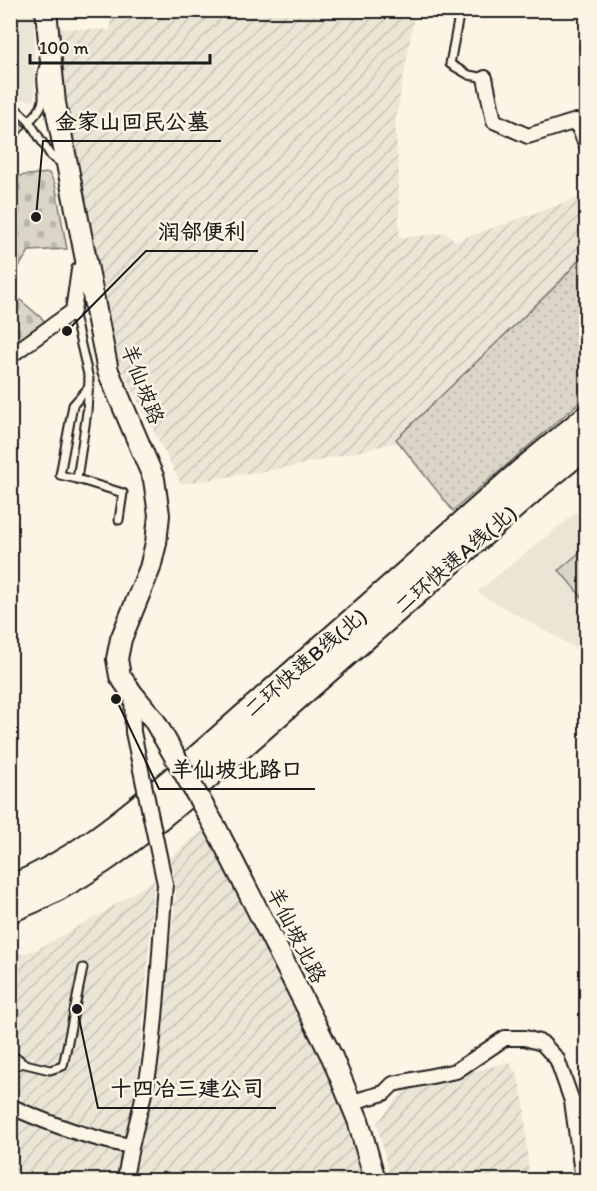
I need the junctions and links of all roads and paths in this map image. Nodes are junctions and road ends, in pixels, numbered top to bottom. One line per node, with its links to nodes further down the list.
1 (46, 10): 3 (street, 羊仙坡路)
2 (460, 10): 4 (lane)
3 (50, 61): 6 (lane); 8 (street, 羊仙坡路)
4 (485, 78): 7 (street)
5 (10, 103): 6 (lane)
6 (29, 121): 8 (lane)
7 (586, 144)
8 (68, 167): 9 (street, 羊仙坡路)
9 (87, 263): 10 (street); 17 (street, 羊仙坡路)
10 (73, 311): 11 (street); 12 (lane)
11 (10, 356)
12 (89, 387): 15 (lane); 15 (lane)
13 (586, 418): 19 (highway, 二环快速B线(北))
14 (586, 446): 20 (highway, 二环快速A线(北))
15 (77, 479): 16 (lane)
16 (119, 520)
17 (132, 693): 18 (street, 羊仙坡路); 25 (street, bridge)
18 (154, 720): 23 (street, 羊仙坡北路, bridge)
19 (10, 888)
20 (10, 910)
21 (83, 968): 22 (lane)
22 (14, 1061)
23 (352, 1102): 27 (street, 羊仙坡北路); 28 (street)
24 (10, 1106): 25 (street)
25 (130, 1146): 26 (street)
26 (125, 1180)
27 (375, 1180)
28 (583, 1180)

